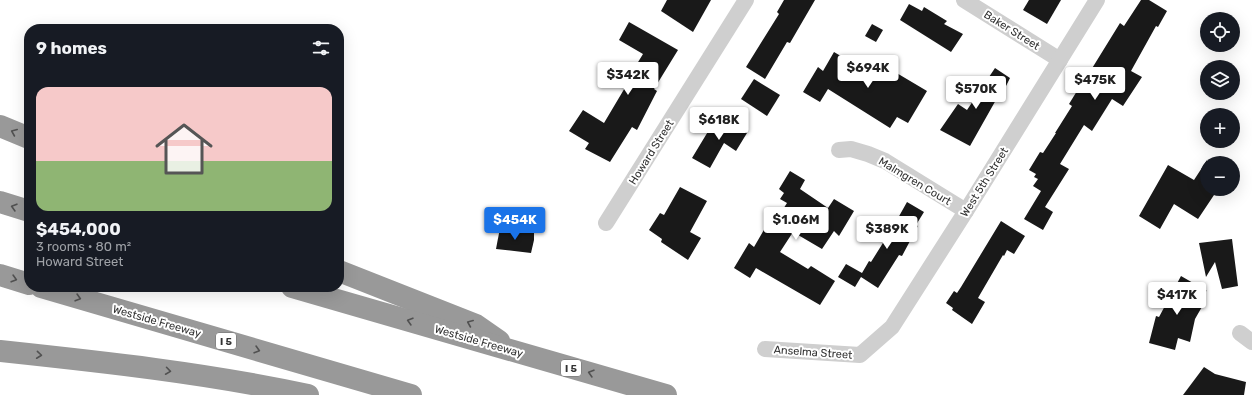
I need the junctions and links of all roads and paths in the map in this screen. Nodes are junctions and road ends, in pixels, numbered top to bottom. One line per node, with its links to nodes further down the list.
1 (746, 0): 11 (street, Howard Street)
2 (964, 0): 4 (street, Baker Street)
3 (1097, 0): 4 (street, West 5th Street)
4 (1060, 60): 10 (street, West 5th Street)
5 (0, 126): 6 (highway, one-way to 5)
6 (24, 136)
7 (839, 150): 10 (street, Malmgren Court)
8 (0, 202): 9 (highway, one-way to 8)
9 (24, 209)
10 (966, 212): 20 (street, West 5th Street)
11 (606, 223)
12 (344, 273): 19 (highway, one-way to 12)
13 (0, 275): 14 (highway, one-way to 14)
14 (24, 282)
15 (58, 292): 22 (highway, Westside Freeway / I 5, one-way to 22)
16 (309, 292): 19 (highway, Westside Freeway / I 5, one-way to 16)
17 (765, 348): 20 (street, Anselma Street)
18 (0, 351): 21 (highway, one-way to 21)
19 (515, 352): 23 (highway, Westside Freeway / I 5, one-way to 19)
20 (860, 355)
21 (308, 395)
22 (411, 395)
23 (666, 395)

